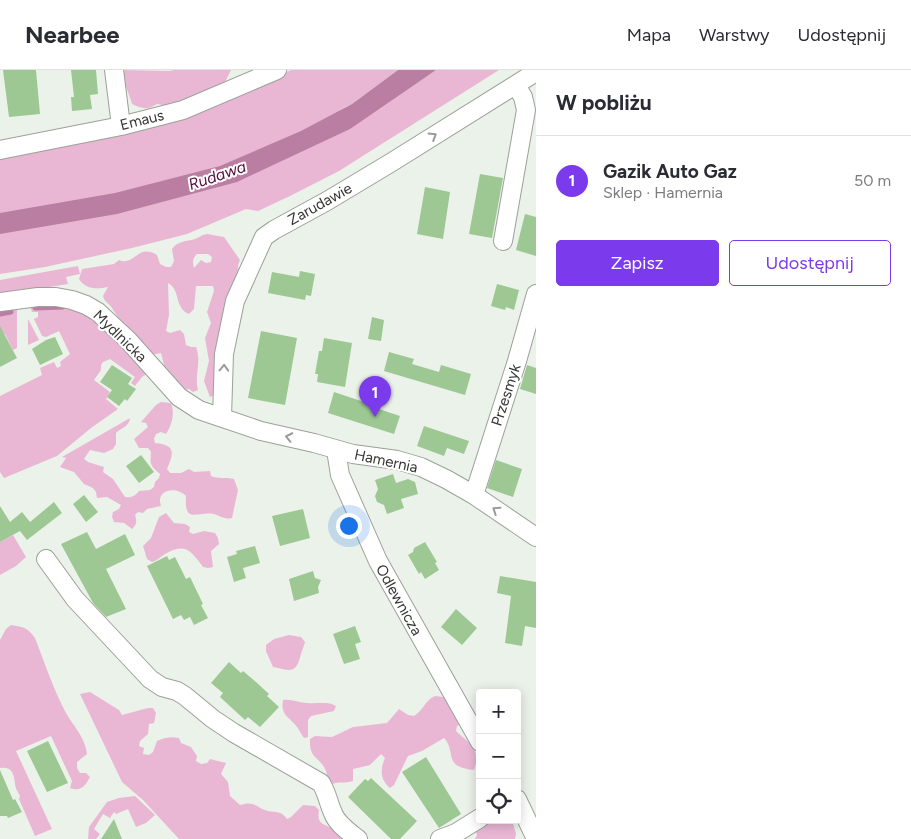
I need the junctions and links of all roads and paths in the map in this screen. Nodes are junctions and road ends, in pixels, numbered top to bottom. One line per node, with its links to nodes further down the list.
1 (114, 70): 5 (street)
2 (278, 70): 5 (street, Emaus)
3 (536, 72): 4 (street, Zarudawie)
4 (516, 85): 7 (street); 10 (street, Zarudawie, one-way to 4)
5 (121, 126): 6 (street, Emaus)
6 (0, 150)
7 (503, 241)
8 (536, 294): 12 (street, Przesmyk)
9 (0, 302): 10 (street, Mydlnicka)
10 (222, 417): 11 (street, Hamernia, one-way to 10)
11 (336, 450): 12 (street, Hamernia); 15 (street, Odlewnicza)
12 (474, 495): 13 (street, Hamernia, one-way to 12)
13 (534, 531)
14 (46, 559): 18 (street)
15 (476, 735)
16 (521, 807): 20 (street)
17 (476, 820): 19 (street)
18 (358, 839)
19 (440, 839)
20 (536, 839)

